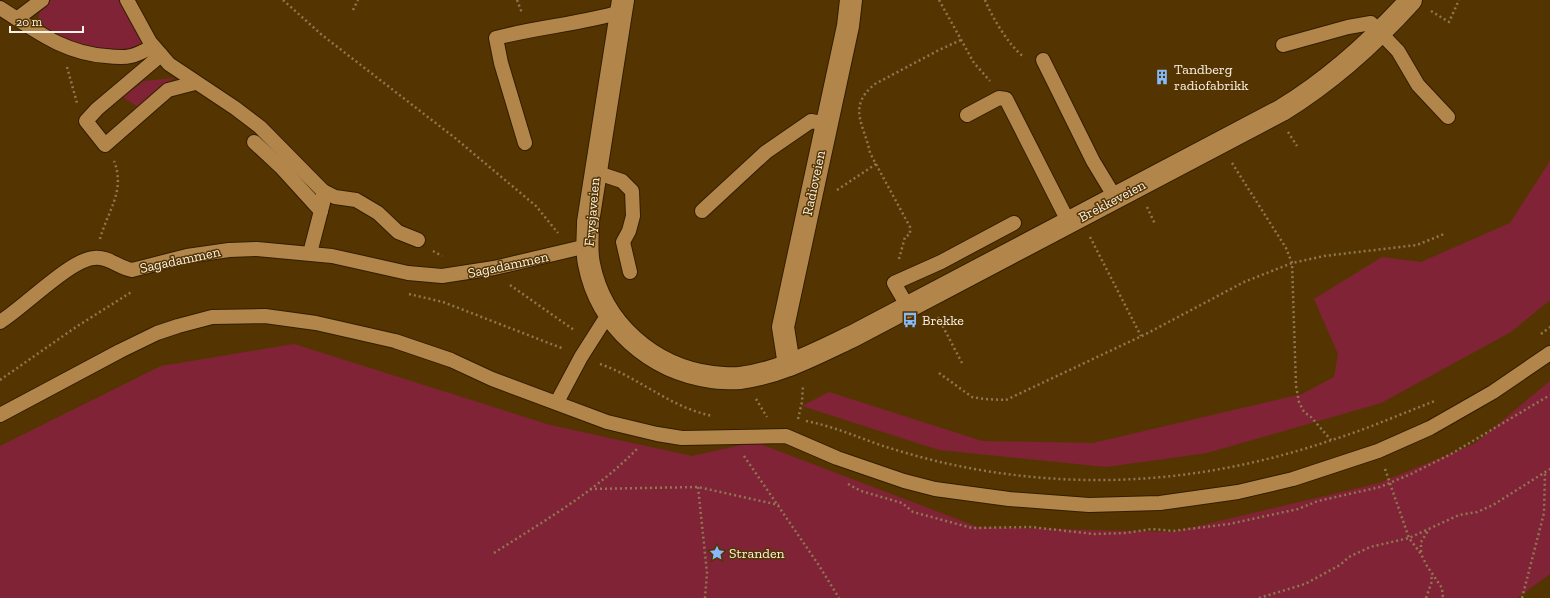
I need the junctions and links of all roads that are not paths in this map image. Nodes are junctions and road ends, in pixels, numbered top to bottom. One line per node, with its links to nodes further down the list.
1 (42, 0): 7 (lane)
2 (127, 0): 10 (lane)
3 (851, 0): 15 (street, Radioveien)
4 (1410, 0): 8 (street, Brekkeveien)
5 (622, 6): 17 (lane); 18 (street, Frysjaveien)
6 (0, 8): 7 (lane)
7 (18, 18): 10 (lane)
8 (1381, 33): 9 (lane); 14 (lane); 20 (street, Brekkeveien)
9 (1283, 45)
10 (161, 55): 12 (lane); 12 (lane)
11 (1043, 60): 20 (lane)
12 (195, 83): 19 (lane)
13 (967, 115): 24 (lane)
14 (1448, 117)
15 (827, 124): 22 (lane); 33 (street, Radioveien)
16 (254, 142): 21 (lane)
17 (525, 144)
18 (595, 172): 26 (street, Frysjaveien); 28 (lane)
19 (323, 191): 21 (lane); 25 (lane)
20 (1116, 199): 24 (street, Brekkeveien)
21 (321, 211): 27 (lane)
22 (702, 211)
23 (1014, 223): 29 (lane)
24 (1078, 227): 29 (street, Brekkeveien)
25 (418, 240)
26 (587, 246): 27 (lane, Sagadammen); 30 (street, Frysjaveien)
27 (310, 253): 31 (lane, Sagadammen)
28 (630, 272)
29 (908, 307): 33 (street, Brekkeveien)
30 (609, 313): 33 (street, Frysjaveien); 34 (lane)
31 (0, 322)
32 (1550, 353): 34 (lane)
33 (796, 373)
34 (557, 402): 35 (lane)
35 (0, 415)

